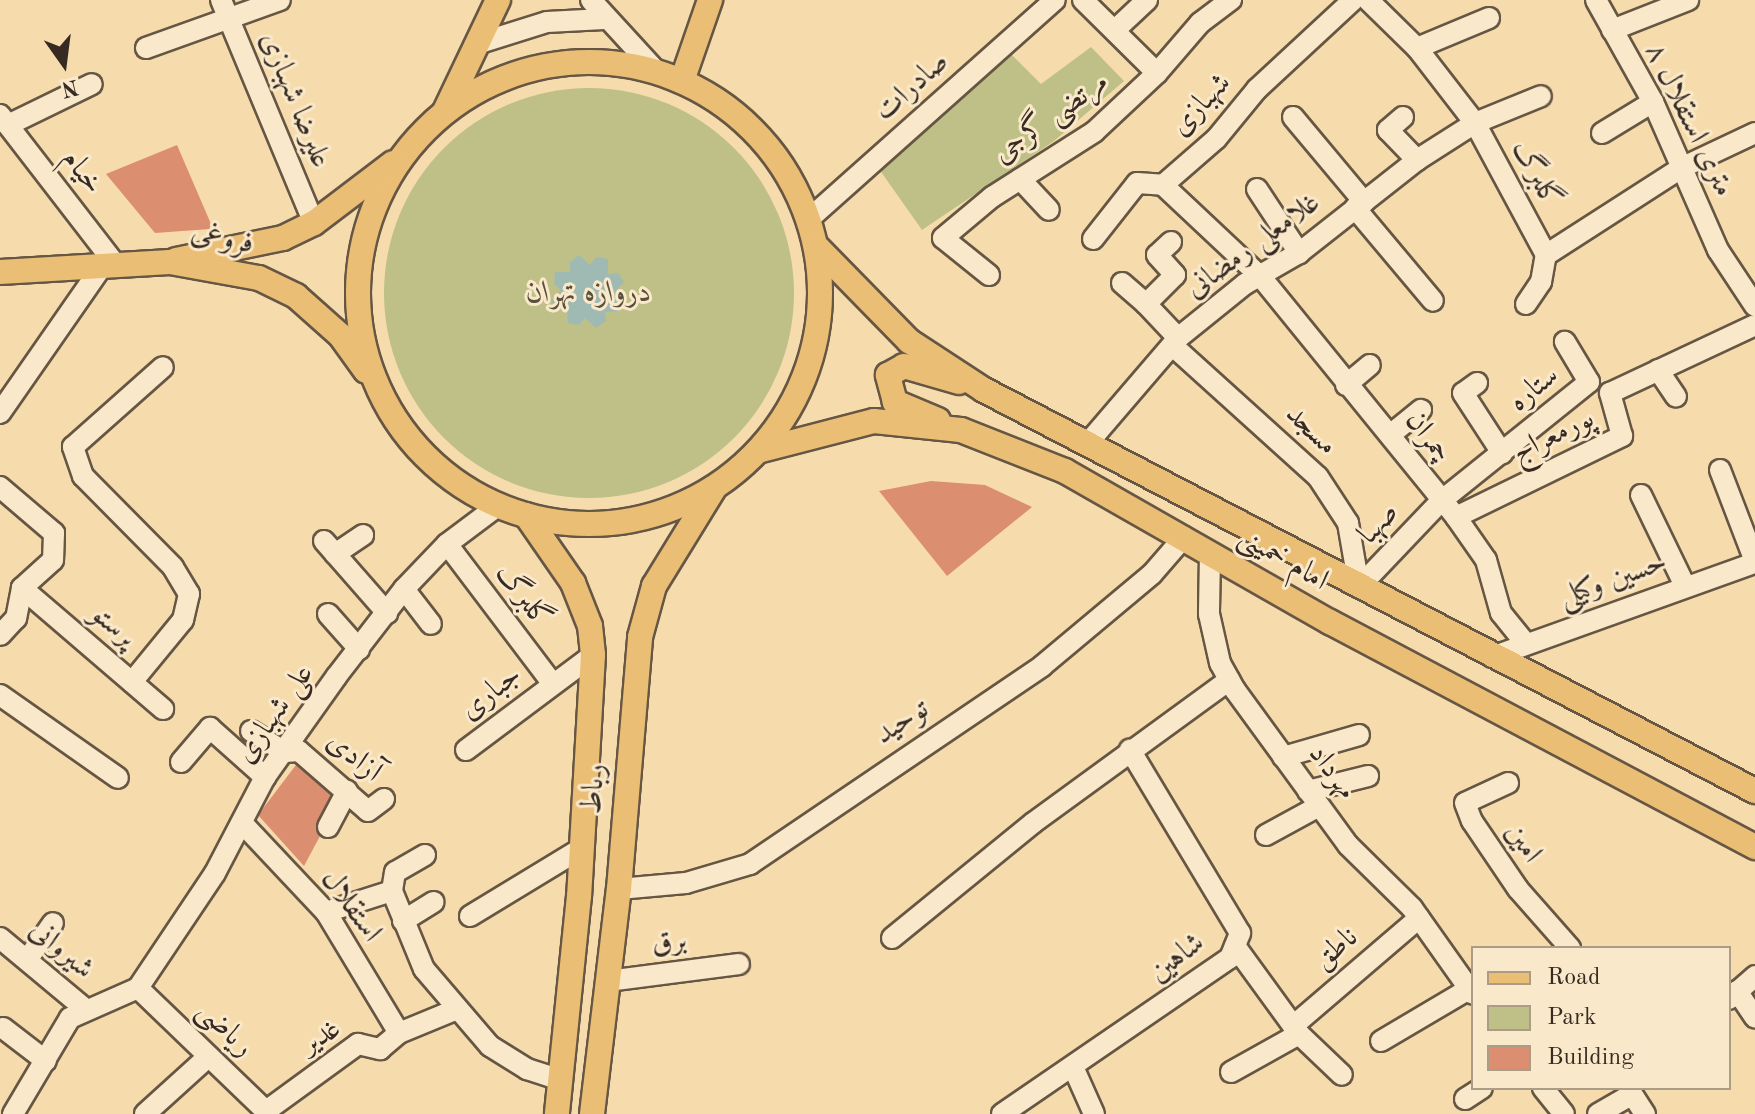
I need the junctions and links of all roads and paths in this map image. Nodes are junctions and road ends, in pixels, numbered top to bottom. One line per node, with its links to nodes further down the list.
1 (280, 0): 13 (street)
2 (498, 0): 18 (main road)
3 (591, 0): 15 (street)
4 (710, 0): 23 (main road)
5 (1055, 0): 42 (street, صادرات)
6 (1083, 0): 16 (street)
7 (1147, 0): 16 (street)
8 (1231, 0): 22 (street, مرتضی گرجی)
9 (1353, 0): 38 (street, شهبازی)
10 (1368, 0): 20 (street, گلبرگ)
11 (1596, 0): 17 (street, ۸ متری استقلال)
12 (1688, 0): 17 (street)
13 (225, 9): 19 (street); 43 (street, علیرضا شهبازی)
14 (1489, 18): 20 (street)
15 (604, 19): 18 (street); 21 (street)
16 (1115, 30): 22 (street)
17 (1612, 30): 26 (street, ۸ متری استقلال)
18 (480, 43): 27 (main road)
19 (146, 48)
20 (1417, 48): 31 (street, گلبرگ)
21 (656, 71): 23 (main road); 27 (main road)
22 (1157, 73): 37 (street, مرتضی گرجی)
23 (682, 81): 42 (main road)
24 (92, 84): 30 (street)
25 (1541, 96): 31 (street, غلامعلی رمضانی)
26 (1653, 102): 32 (street); 36 (street, ۸ متری استقلال)
27 (444, 113): 34 (main road)
28 (1293, 117): 40 (street)
29 (1403, 117): 35 (street)
30 (4, 120): 51 (street, خیام)
31 (1475, 123): 35 (street, غلامعلی رمضانی); 49 (street, گلبرگ)
32 (1602, 133)
33 (1755, 133): 36 (street, گلبرگ)
34 (405, 154): 43 (main road, فروغی); 69 (main road)
35 (1417, 160): 40 (street, غلامعلی رمضانی)
36 (1681, 168): 49 (street, گلبرگ); 60 (street, ۸ متری استقلال)
37 (1020, 179): 41 (street); 53 (street, مرتضی گرجی)
38 (1163, 185): 44 (street, شهبازی); 55 (street, چمران)
39 (1257, 189): 48 (street)
40 (1360, 205): 48 (street, غلامعلی رمضانی); 57 (street)
41 (1049, 210)
42 (809, 219): 47 (main road)
43 (314, 223): 46 (main road, فروغی)
44 (1093, 239)
45 (1171, 242): 58 (street)
46 (258, 244): 50 (main road, فروغی); 54 (main road)
47 (816, 246): 70 (main road, امام خمینی); 77 (main road)
48 (1299, 253): 55 (street, غلامعلی رمضانی)
49 (1546, 255): 59 (street)
50 (170, 262): 51 (main road); 54 (main road, فروغی)
51 (109, 266): 52 (main road); 73 (street)
52 (0, 272)
53 (989, 275)
54 (252, 277): 69 (main road, فروغی)
55 (1261, 277): 62 (street, غلامعلی رمضانی); 68 (street, چمران)
56 (1122, 283): 58 (street, مسجد)
57 (1433, 301)
58 (1146, 304): 62 (street, مسجد)
59 (1526, 304)
60 (1755, 306)
61 (1755, 325): 66 (street, پورمعراج)
62 (1176, 342): 76 (street, غلامعلی رمضانی); 93 (street, مسجد)
63 (1565, 342): 78 (street, ستاره)
64 (1370, 365): 68 (street)
65 (163, 367): 105 (street)
66 (1658, 370): 71 (street); 86 (street, پورمعراج)
67 (1477, 383): 78 (street)
68 (1346, 385): 75 (street, چمران)
69 (379, 389): 84 (main road, فروغی)
70 (984, 390): 74 (main road); 76 (main road, امام خمینی)
71 (1676, 397)
72 (1421, 410): 75 (street)
73 (0, 413)
74 (961, 430): 77 (main road, امام خمینی); 88 (main road, امام خمینی)
75 (1390, 435): 83 (street, چمران)
76 (1088, 443): 93 (main road, امام خمینی)
77 (758, 451): 80 (main road)
78 (1502, 453): 83 (street, ستاره)
79 (1720, 470): 91 (street)
80 (715, 486): 85 (main road, فروغی); 130 (main road, رباط)
81 (0, 487): 94 (street)
82 (1641, 495): 92 (street)
83 (1441, 501): 86 (street, چمران); 93 (street, صهبا)
84 (499, 505): 85 (main road, فروغی); 89 (street, علی شهبازی)
85 (526, 515): 102 (main road, رباط)
86 (1456, 517): 100 (street, چمران)
87 (363, 535): 96 (street)
88 (1184, 537): 90 (main road, امام خمینی); 130 (street, توحید)
89 (447, 544): 95 (street, علی شهبازی); 106 (street, گلبرگ)
90 (1210, 554): 104 (street, مهرداد); 127 (main road, امام خمینی)
91 (1755, 562): 92 (street, حسین وکیلی)
92 (1685, 586): 100 (street, حسین وکیلی)
93 (1359, 587): 103 (main road, امام خمینی)
94 (22, 588): 99 (street); 105 (street, پرستو)
95 (404, 589): 96 (street, علی شهبازی); 98 (street)
96 (387, 613): 101 (street, علی شهبازی)
97 (328, 614): 101 (street)
98 (431, 624)
99 (0, 635)
100 (1526, 644): 103 (street, حسین وکیلی)
101 (359, 649): 113 (street, علی شهبازی)
102 (593, 655): 106 (street, جباری); 128 (main road, رباط)
103 (1492, 657): 121 (main road, امام خمینی)
104 (1229, 680): 112 (street); 114 (street, مهرداد)
105 (132, 682): 108 (street, پرستو)
106 (552, 683): 111 (street, جباری)
107 (0, 695): 118 (street)
108 (163, 709)
109 (251, 731): 113 (street, آزادی)
110 (1359, 735): 114 (street)
111 (466, 750)
112 (1130, 750): 139 (street); 140 (street, شاهین)
113 (285, 752): 117 (street, علی شهبازی); 120 (street, آزادی)
114 (1283, 757): 122 (street, مهرداد)
115 (181, 762): 117 (street)
116 (1368, 776): 122 (street)
117 (265, 777): 124 (street, علی شهبازی)
118 (118, 778)
119 (1508, 783): 141 (street, امین)
120 (347, 791): 123 (street, آزادی); 125 (street)
121 (1755, 791)
122 (1314, 798): 126 (street); 135 (street, مهرداد)
123 (384, 799)
124 (242, 823): 133 (street, استقلال); 146 (street, علی شهبازی)
125 (328, 827)
126 (1266, 835)
127 (1755, 847)
128 (582, 848): 134 (street); 161 (main road, رباط)
129 (425, 855): 131 (street)
130 (619, 889): 145 (main road, رباط)
131 (392, 891): 133 (street); 136 (street)
132 (434, 902): 136 (street)
133 (326, 912): 154 (street, استقلال)
134 (470, 916)
135 (1419, 918): 147 (street, مهرداد); 153 (street, ناطق)
136 (403, 921): 150 (street)
137 (53, 923): 142 (street)
138 (0, 938): 142 (street, شیروانی)
139 (892, 938)
140 (1235, 946): 153 (street); 158 (street, شاهین)
141 (1568, 946)
142 (27, 960): 149 (street, شیروانی)
143 (739, 964): 145 (street, برق)
144 (1755, 976): 148 (street)
145 (608, 981): 168 (main road, رباط)
146 (138, 988): 149 (street); 156 (street, ریاضی)
147 (1471, 991): 155 (street)
148 (1733, 995): 151 (street)
149 (84, 1008): 157 (street)
150 (455, 1010): 154 (street, غدیر); 161 (street)
151 (1755, 1018)
152 (3, 1028): 157 (street)
153 (1296, 1030): 159 (street, ناطق); 160 (street)
154 (399, 1033): 164 (street, غدیر)
155 (1381, 1041)
156 (209, 1056): 164 (street, ریاضی); 166 (street)
157 (46, 1061): 165 (street)
158 (1074, 1069): 169 (street, شاهین); 170 (street)
159 (1231, 1072)
160 (1342, 1075)
161 (561, 1080): 167 (main road, رباط)
162 (1545, 1090): 171 (street)
163 (1636, 1091): 172 (street); 173 (street)
164 (268, 1112)
165 (14, 1114)
166 (145, 1114)
167 (557, 1114)
168 (592, 1114)
169 (1002, 1114)
170 (1094, 1114)
171 (1564, 1114)
172 (1598, 1114)
173 (1645, 1114)

